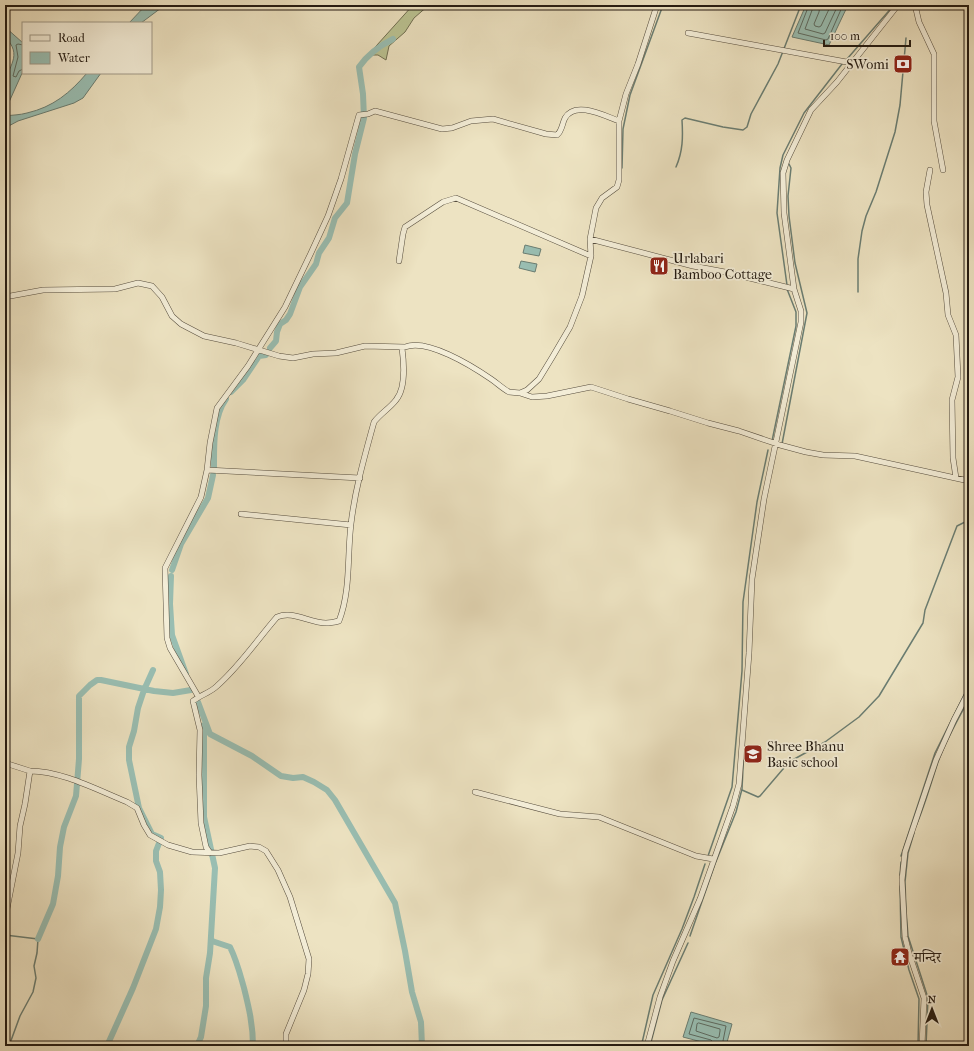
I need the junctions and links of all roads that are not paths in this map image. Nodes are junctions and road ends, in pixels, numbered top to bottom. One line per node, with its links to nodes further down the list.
1 (657, 5): 6 (street)
2 (898, 5): 5 (street)
3 (915, 5): 8 (street)
4 (688, 33): 5 (street)
5 (852, 63): 12 (street)
6 (619, 121): 9 (street); 15 (street)
7 (930, 170): 20 (street)
8 (944, 170)
9 (590, 239): 10 (street); 12 (street)
10 (591, 256): 11 (street); 16 (street)
11 (398, 261)
12 (794, 289): 17 (street)
13 (5, 297): 15 (street)
14 (405, 347): 15 (street); 16 (street); 19 (street)
15 (258, 350): 18 (street)
16 (520, 393): 17 (street)
17 (775, 444): 20 (street); 32 (street)
18 (207, 470): 19 (street); 25 (street)
19 (360, 478): 23 (street)
20 (956, 478): 21 (street)
21 (969, 481)
22 (241, 514): 23 (street)
23 (351, 525): 25 (street)
24 (969, 691): 36 (street)
25 (198, 696): 29 (street)
26 (5, 763): 27 (street)
27 (30, 771): 30 (street); 33 (street)
28 (475, 792): 32 (street)
29 (206, 847): 30 (street); 31 (street)
30 (200, 852): 31 (street)
31 (210, 853): 34 (street)
32 (713, 859): 35 (street)
33 (5, 919)
34 (286, 1046)
35 (647, 1046)
36 (922, 1046)

